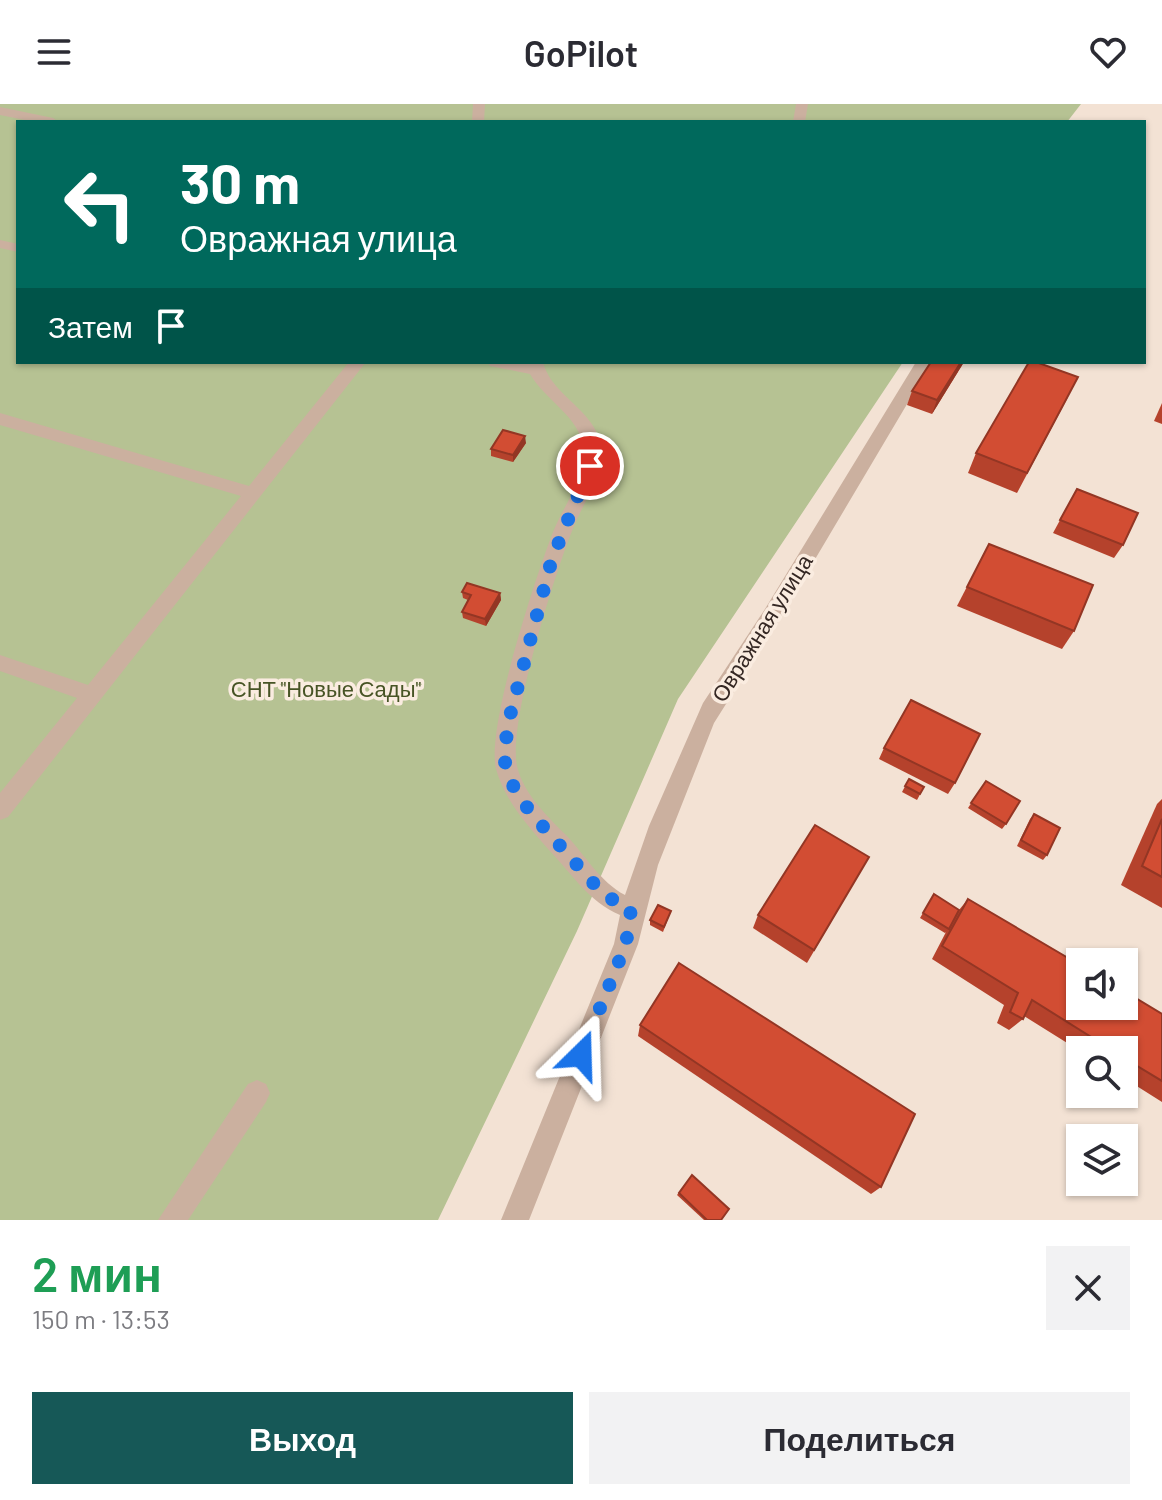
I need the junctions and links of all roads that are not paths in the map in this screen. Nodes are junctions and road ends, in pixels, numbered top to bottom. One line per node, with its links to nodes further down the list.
1 (0, 111): 2 (street)
2 (43, 120)
3 (356, 364): 7 (street)
4 (923, 364): 11 (street, Овражная улица)
5 (535, 366): 11 (street)
6 (0, 419): 7 (street)
7 (252, 493): 9 (street)
8 (0, 663): 9 (street)
9 (92, 695): 10 (street)
10 (0, 810)
11 (631, 909): 14 (street, Овражная улица)
12 (257, 1093): 13 (street)
13 (172, 1220)
14 (515, 1220)

